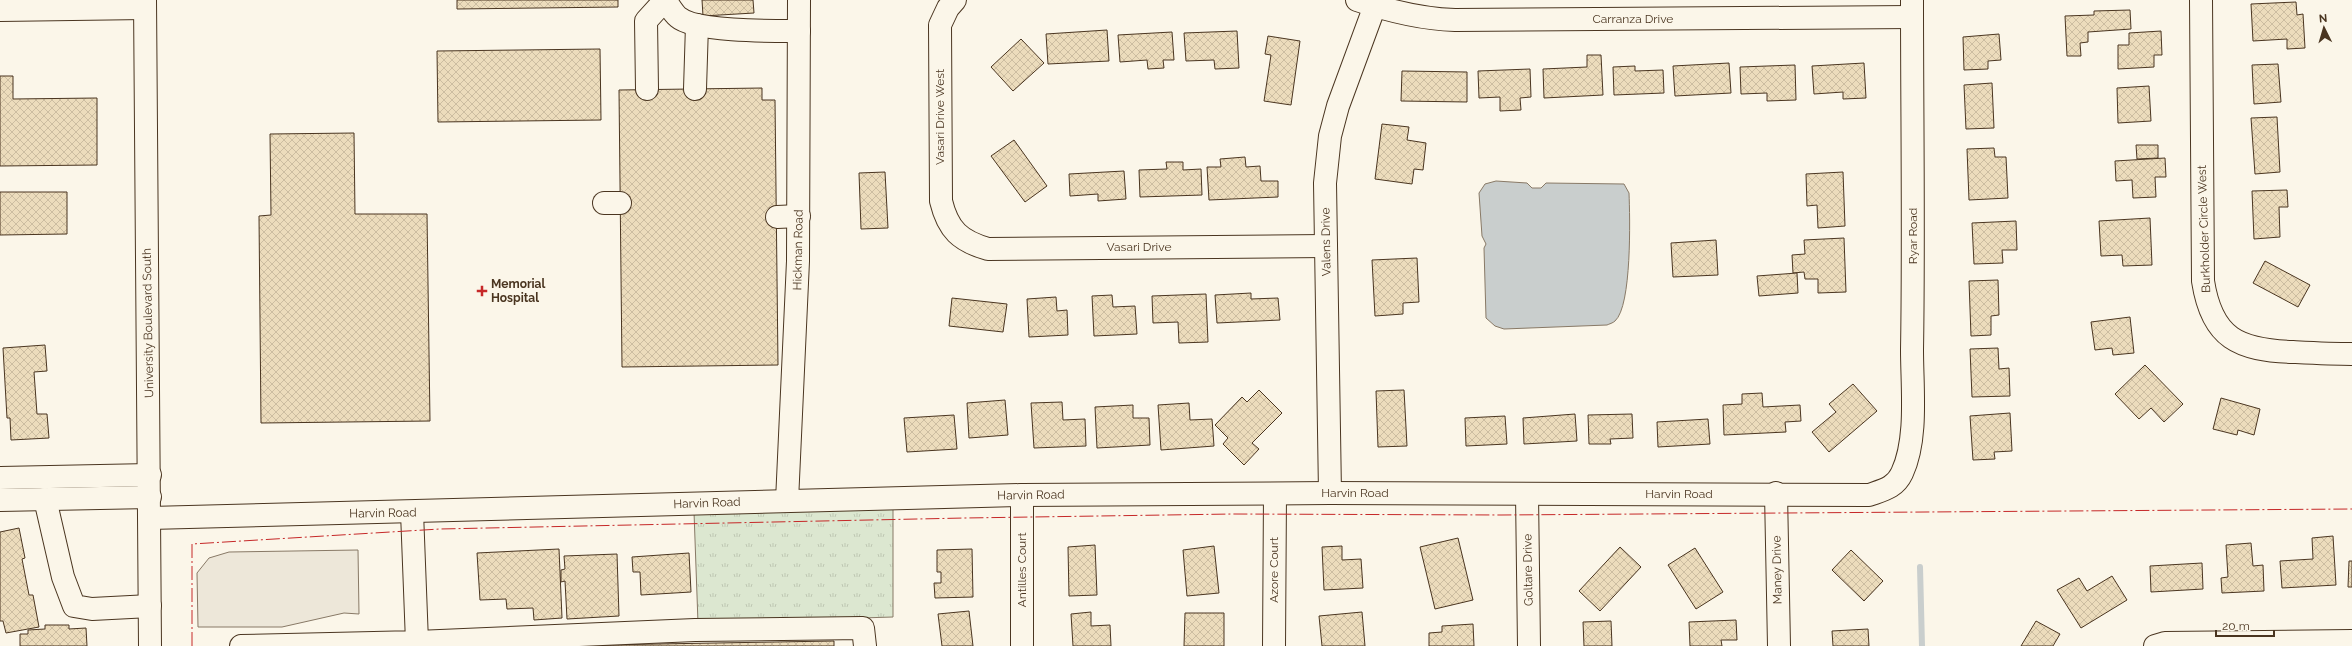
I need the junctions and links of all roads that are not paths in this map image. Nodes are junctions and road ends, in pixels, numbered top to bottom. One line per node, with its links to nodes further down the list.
1 (665, 0): 11 (street); 13 (street)
2 (799, 0): 12 (street, Hickman Road)
3 (954, 0): 17 (street, Vasari Drive West)
4 (2201, 0): 19 (street, Burkholder Circle West)
5 (1370, 2): 9 (street, Carranza Drive); 18 (street, Valens Drive)
6 (59, 4): 7 (street); 10 (street)
7 (145, 4): 21 (street, University Boulevard South)
8 (1912, 8): 9 (street, Carranza Drive); 20 (street, Ryar Road)
9 (1662, 9)
10 (0, 10)
11 (697, 25): 12 (street); 14 (street)
12 (799, 31): 15 (street, Hickman Road)
13 (646, 89)
14 (695, 89)
15 (799, 216): 16 (street); 30 (street, Hickman Road)
16 (777, 217)
17 (957, 234): 18 (street, Vasari Drive)
18 (1326, 246): 23 (street, Valens Drive)
19 (2346, 354)
20 (1903, 472): 24 (street, Harvin Road)
21 (150, 475): 22 (street); 31 (street, University Boulevard South)
22 (0, 478)
23 (1330, 493): 25 (street, Harvin Road); 26 (street, Harvin Road)
24 (1776, 493): 26 (street, Harvin Road); 46 (street, Maney Drive)
25 (1274, 494): 27 (street, Harvin Road); 44 (street, Azore Court)
26 (1527, 494): 45 (street, Goltare Drive)
27 (1022, 495): 30 (street, Harvin Road); 43 (street, Antilles Court)
28 (46, 499): 29 (street, Harvin Road); 31 (street, Harvin Road); 33 (street)
29 (0, 500)
30 (787, 501): 32 (street, Harvin Road)
31 (150, 508): 32 (street, Harvin Road); 33 (street, University Boulevard South)
32 (412, 512): 35 (street)
33 (150, 606): 40 (street, University Boulevard South)
34 (2352, 641): 37 (street)
35 (409, 643): 36 (street); 39 (street)
36 (460, 643): 42 (street)
37 (2328, 644): 47 (street)
38 (294, 645): 39 (street); 41 (street)
39 (349, 645)
40 (150, 646)
41 (241, 646)
42 (865, 646)
43 (1022, 646)
44 (1274, 646)
45 (1529, 646)
46 (1778, 646)
47 (2155, 646)

